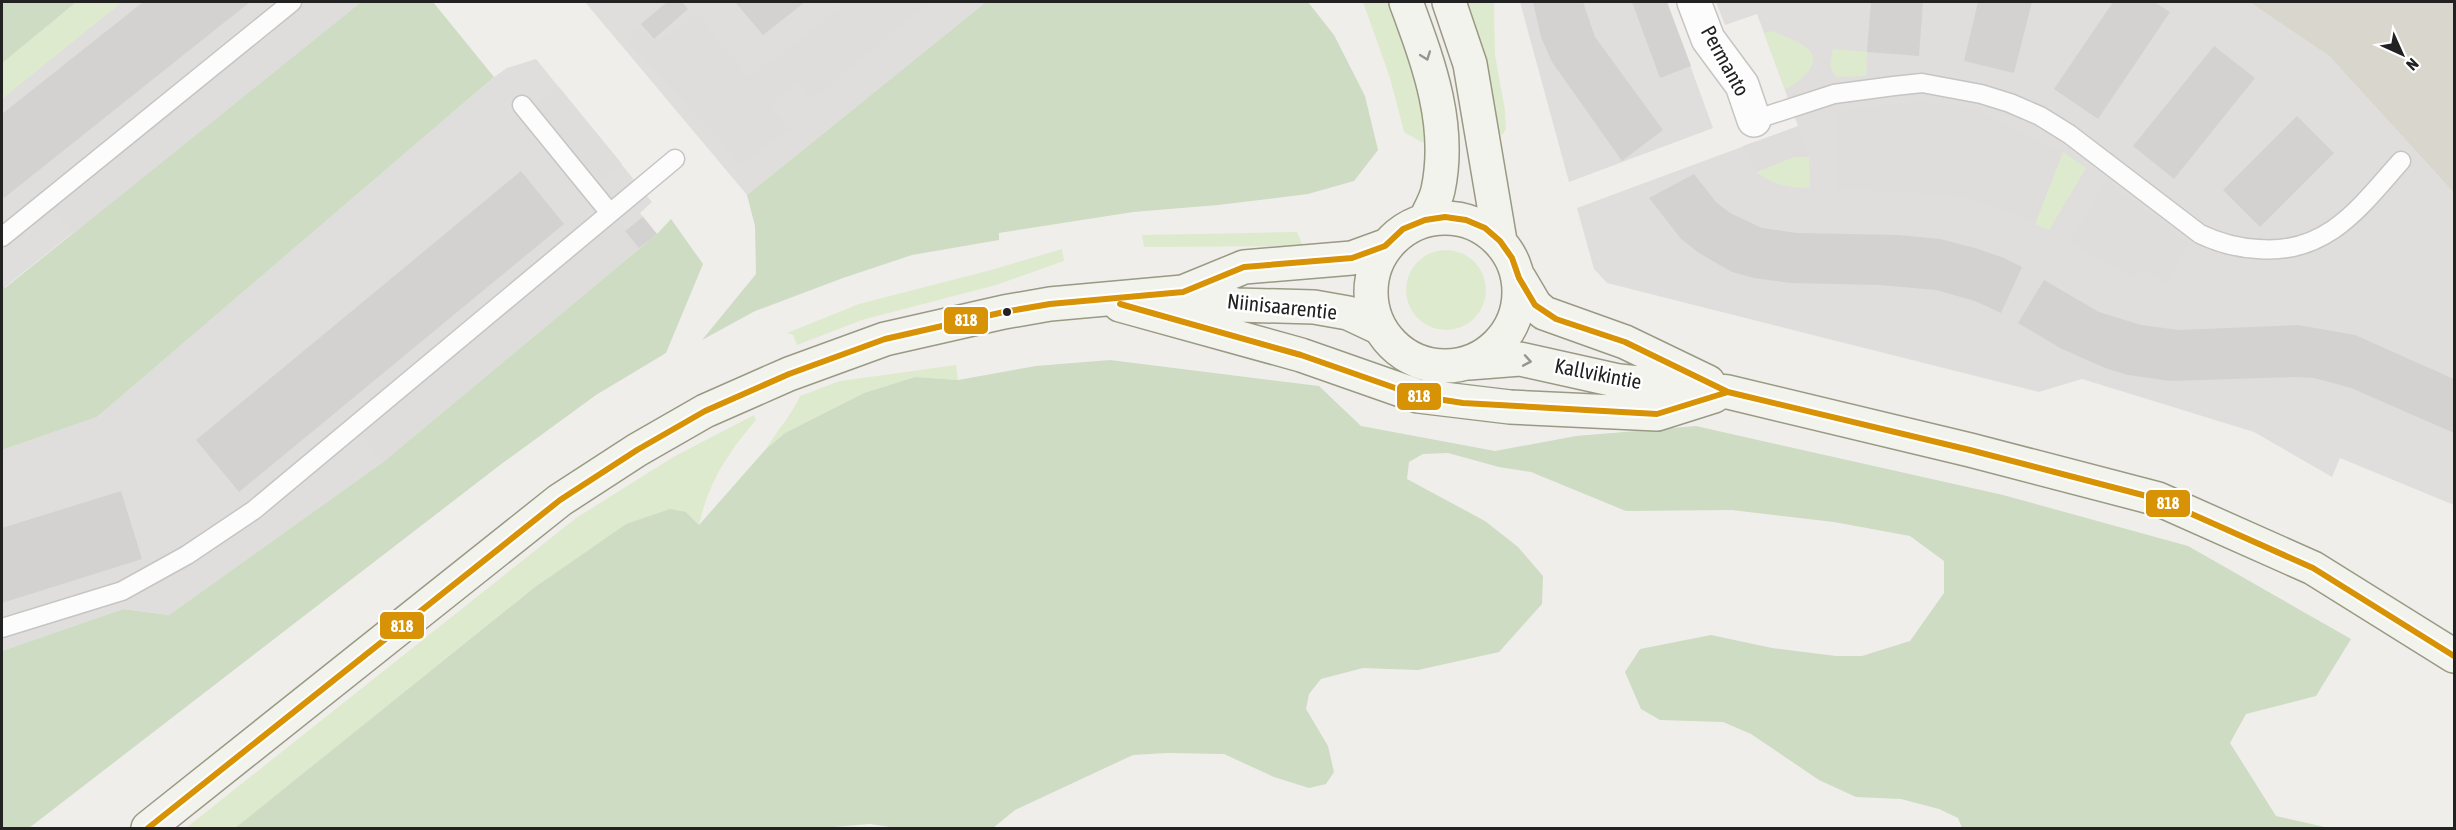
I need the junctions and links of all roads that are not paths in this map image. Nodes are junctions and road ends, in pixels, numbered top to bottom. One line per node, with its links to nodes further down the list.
1 (292, 2): 11 (lane)
2 (1406, 2): 10 (main road, one-way to 10)
3 (1449, 2): 12 (main road)
4 (1694, 2): 6 (street, Permanto)
5 (522, 105): 9 (lane)
6 (1754, 120): 8 (lane)
7 (675, 159): 9 (lane)
8 (2401, 161)
9 (610, 213): 20 (lane)
10 (1425, 219): 12 (main road); 13 (main road)
11 (2, 237)
12 (1500, 241): 14 (main road)
13 (1385, 246): 15 (main road, Niinisaarentie); 17 (main road)
14 (1519, 278): 18 (main road); 19 (main road, Kallvikintie)
15 (1183, 292): 16 (main road, Niinisaarentie); 17 (main road, Niinisaarentie)
16 (1098, 298): 19 (main road); 22 (main road, Niinisaarentie)
17 (1380, 328): 18 (main road)
18 (1469, 363): 19 (main road, Kallvikintie, one-way to 19)
19 (1728, 392): 21 (main road, Kallvikintie)
20 (2, 628)
21 (2454, 656)
22 (148, 828)

